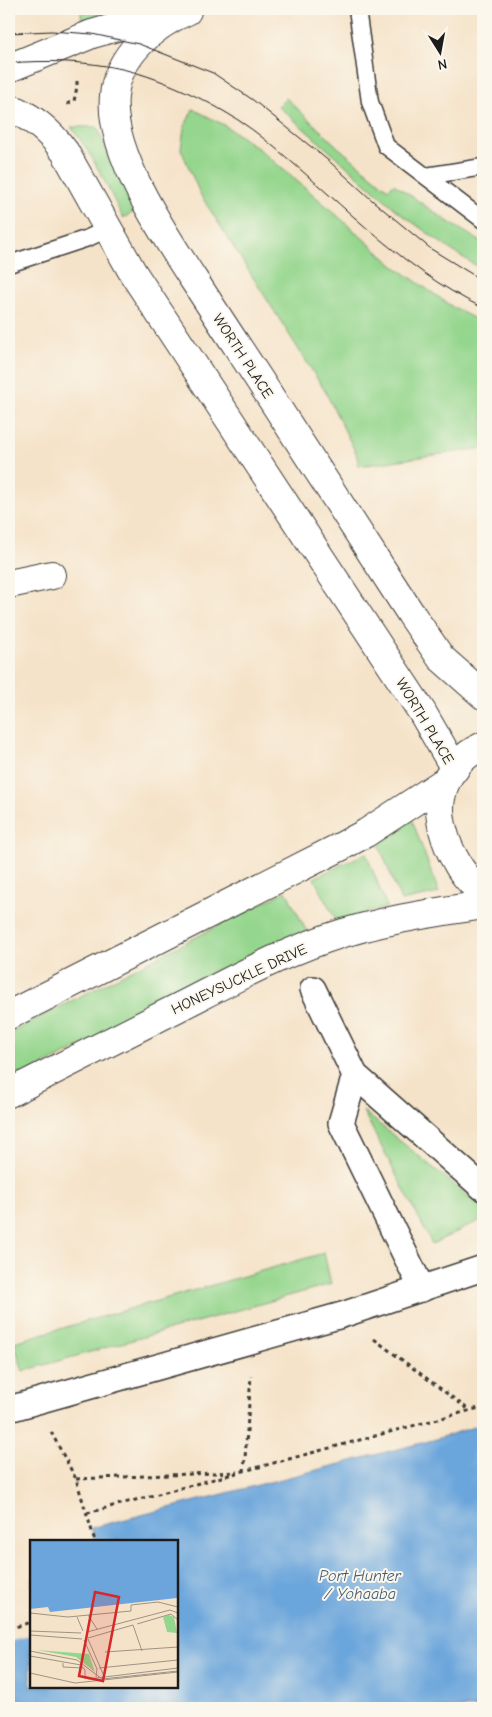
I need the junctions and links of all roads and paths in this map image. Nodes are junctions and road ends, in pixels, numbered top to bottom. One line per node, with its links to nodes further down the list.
1 (180, 9): 4 (street)
2 (192, 9): 15 (street, WORTH PLACE)
3 (357, 9): 9 (lane)
4 (9, 68)
5 (77, 78): 7 (path)
6 (9, 108): 11 (street, WORTH PLACE)
7 (59, 108)
8 (483, 167): 9 (lane)
9 (426, 176): 10 (lane)
10 (483, 220)
11 (98, 234): 12 (lane); 17 (street, WORTH PLACE)
12 (9, 264)
13 (52, 575): 14 (street)
14 (9, 584)
15 (483, 695)
16 (483, 746): 17 (street)
17 (451, 774): 18 (street); 21 (street)
18 (483, 894)
19 (483, 905): 23 (street, HONEYSUCKLE DRIVE)
20 (313, 990): 22 (street)
21 (9, 1015)
22 (356, 1075): 24 (street); 26 (street)
23 (9, 1093)
24 (483, 1188)
25 (483, 1268): 26 (street)
26 (422, 1289): 27 (street)
27 (342, 1315): 28 (street); 32 (path)
28 (254, 1340): 29 (street); 33 (path)
29 (34, 1401): 31 (street); 34 (path)
30 (483, 1407): 32 (path)
31 (9, 1409)
32 (470, 1410): 33 (path)
33 (244, 1472): 34 (path); 35 (path)
34 (76, 1479): 35 (path)
35 (87, 1514): 36 (path)
36 (95, 1540)
37 (30, 1622): 38 (path)
38 (9, 1629)

